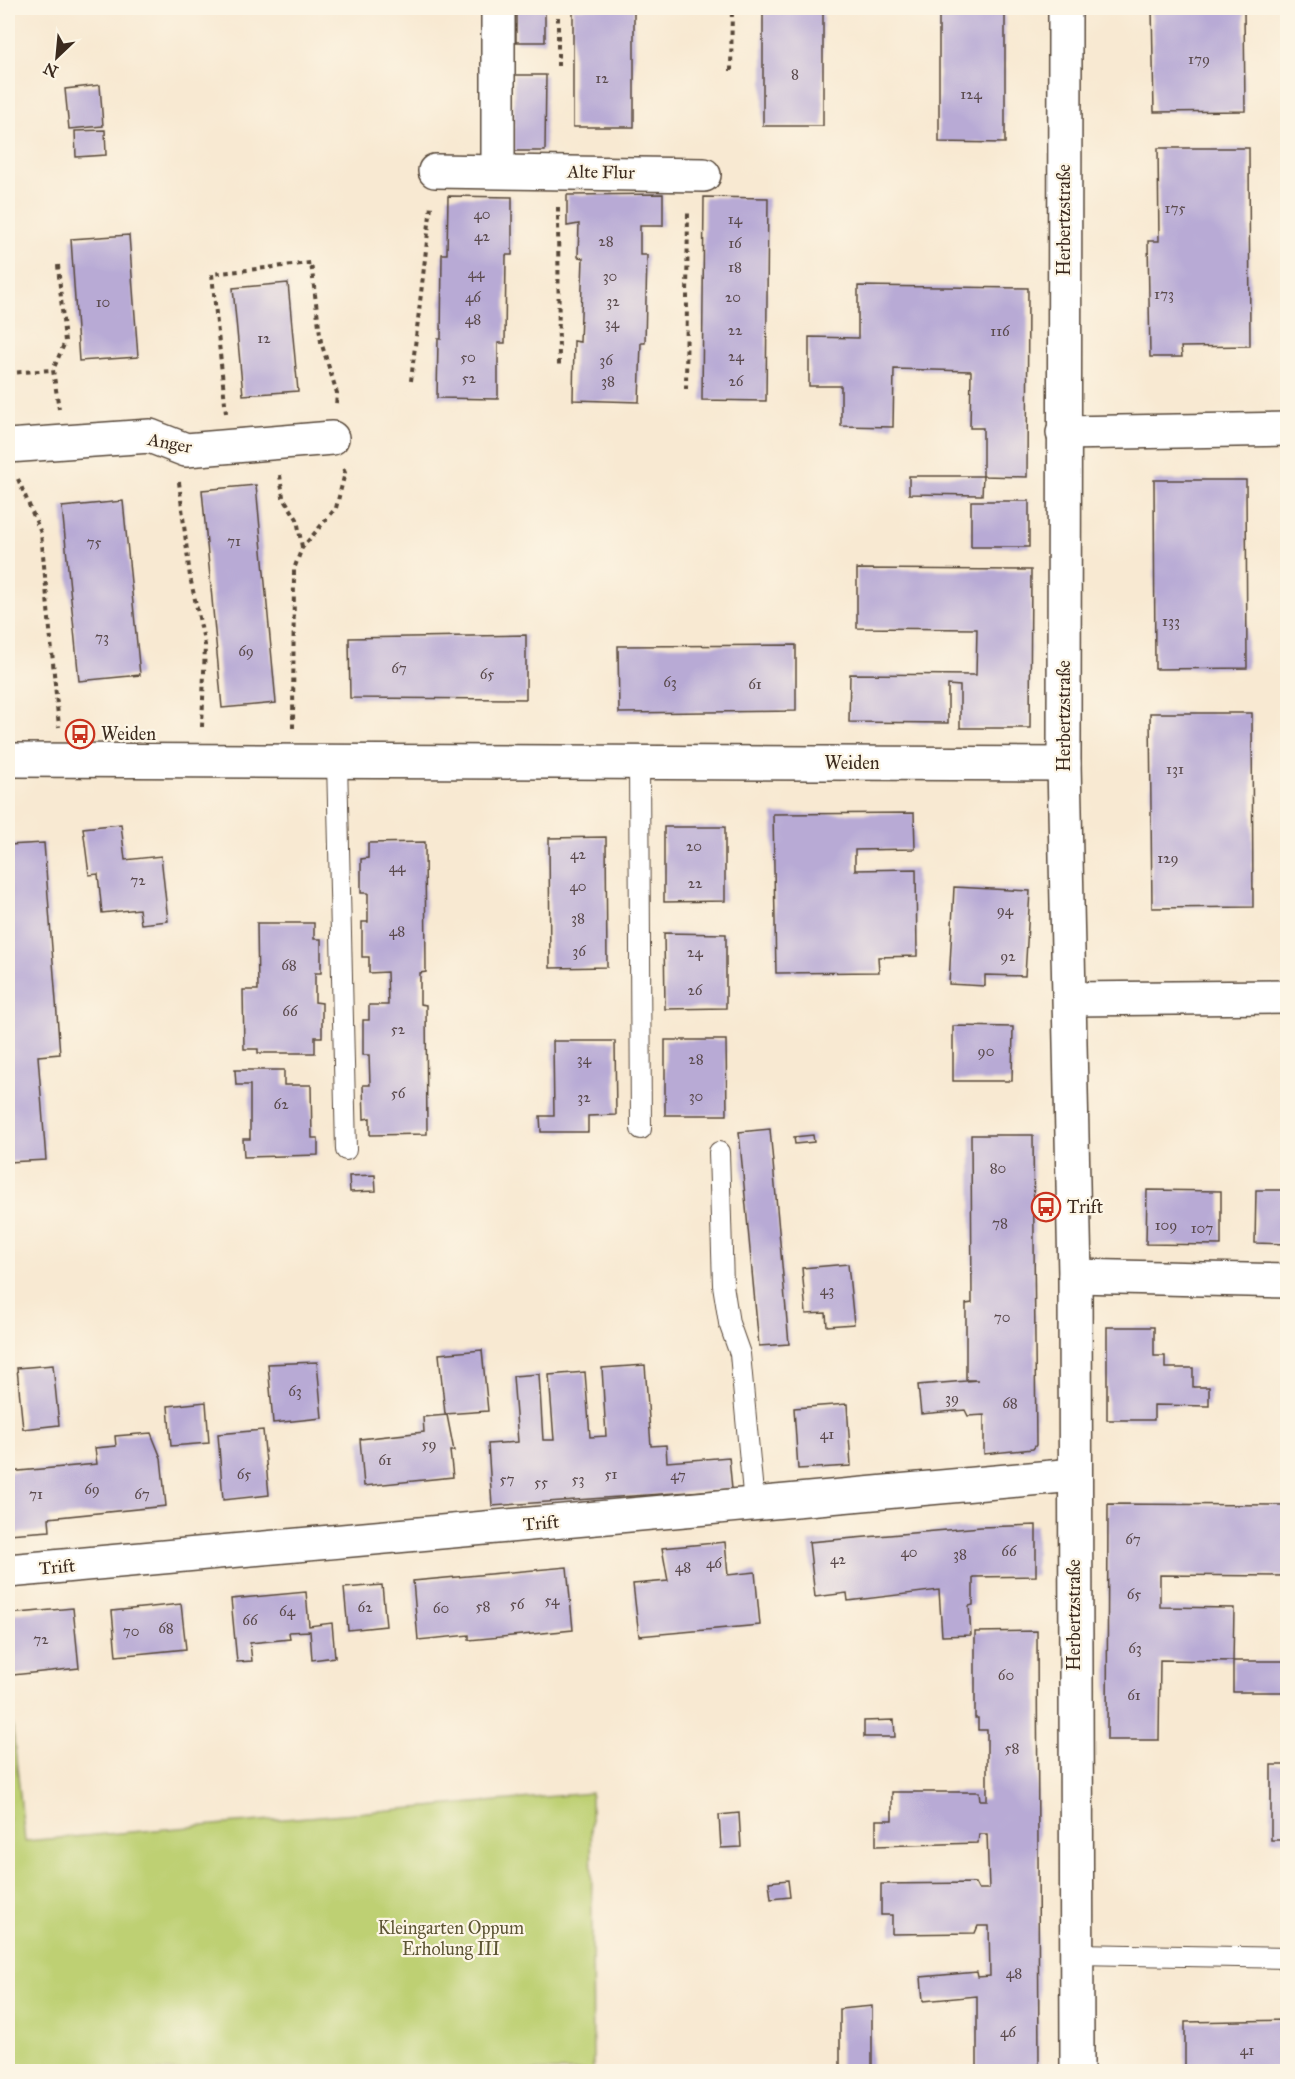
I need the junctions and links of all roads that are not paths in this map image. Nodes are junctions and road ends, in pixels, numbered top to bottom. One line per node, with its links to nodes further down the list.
1 (498, 8): 3 (street)
2 (1065, 8): 7 (street, Herbertzstraße)
3 (498, 170): 4 (street, Alte Flur); 5 (street, Alte Flur)
4 (435, 171)
5 (696, 174)
6 (1287, 429): 7 (street)
7 (1063, 433): 13 (street, Herbertzstraße)
8 (332, 438): 9 (street, Anger)
9 (11, 458)
10 (8, 760): 11 (street, Weiden)
11 (337, 761): 12 (street, Weiden); 17 (lane)
12 (639, 762): 13 (street, Weiden); 16 (lane)
13 (1064, 764): 15 (street, Herbertzstraße)
14 (1287, 997): 15 (street)
15 (1070, 999): 19 (street, Herbertzstraße)
16 (641, 1129)
17 (346, 1150)
18 (719, 1152): 22 (lane)
19 (1075, 1276): 20 (street); 21 (street, Herbertzstraße)
20 (1287, 1281)
21 (1074, 1475): 22 (street, Trift); 24 (street, Herbertzstraße)
22 (754, 1504): 23 (street, Trift)
23 (8, 1572)
24 (1076, 1954): 25 (lane); 26 (street, Herbertzstraße)
25 (1287, 1958)
26 (1077, 2072)

